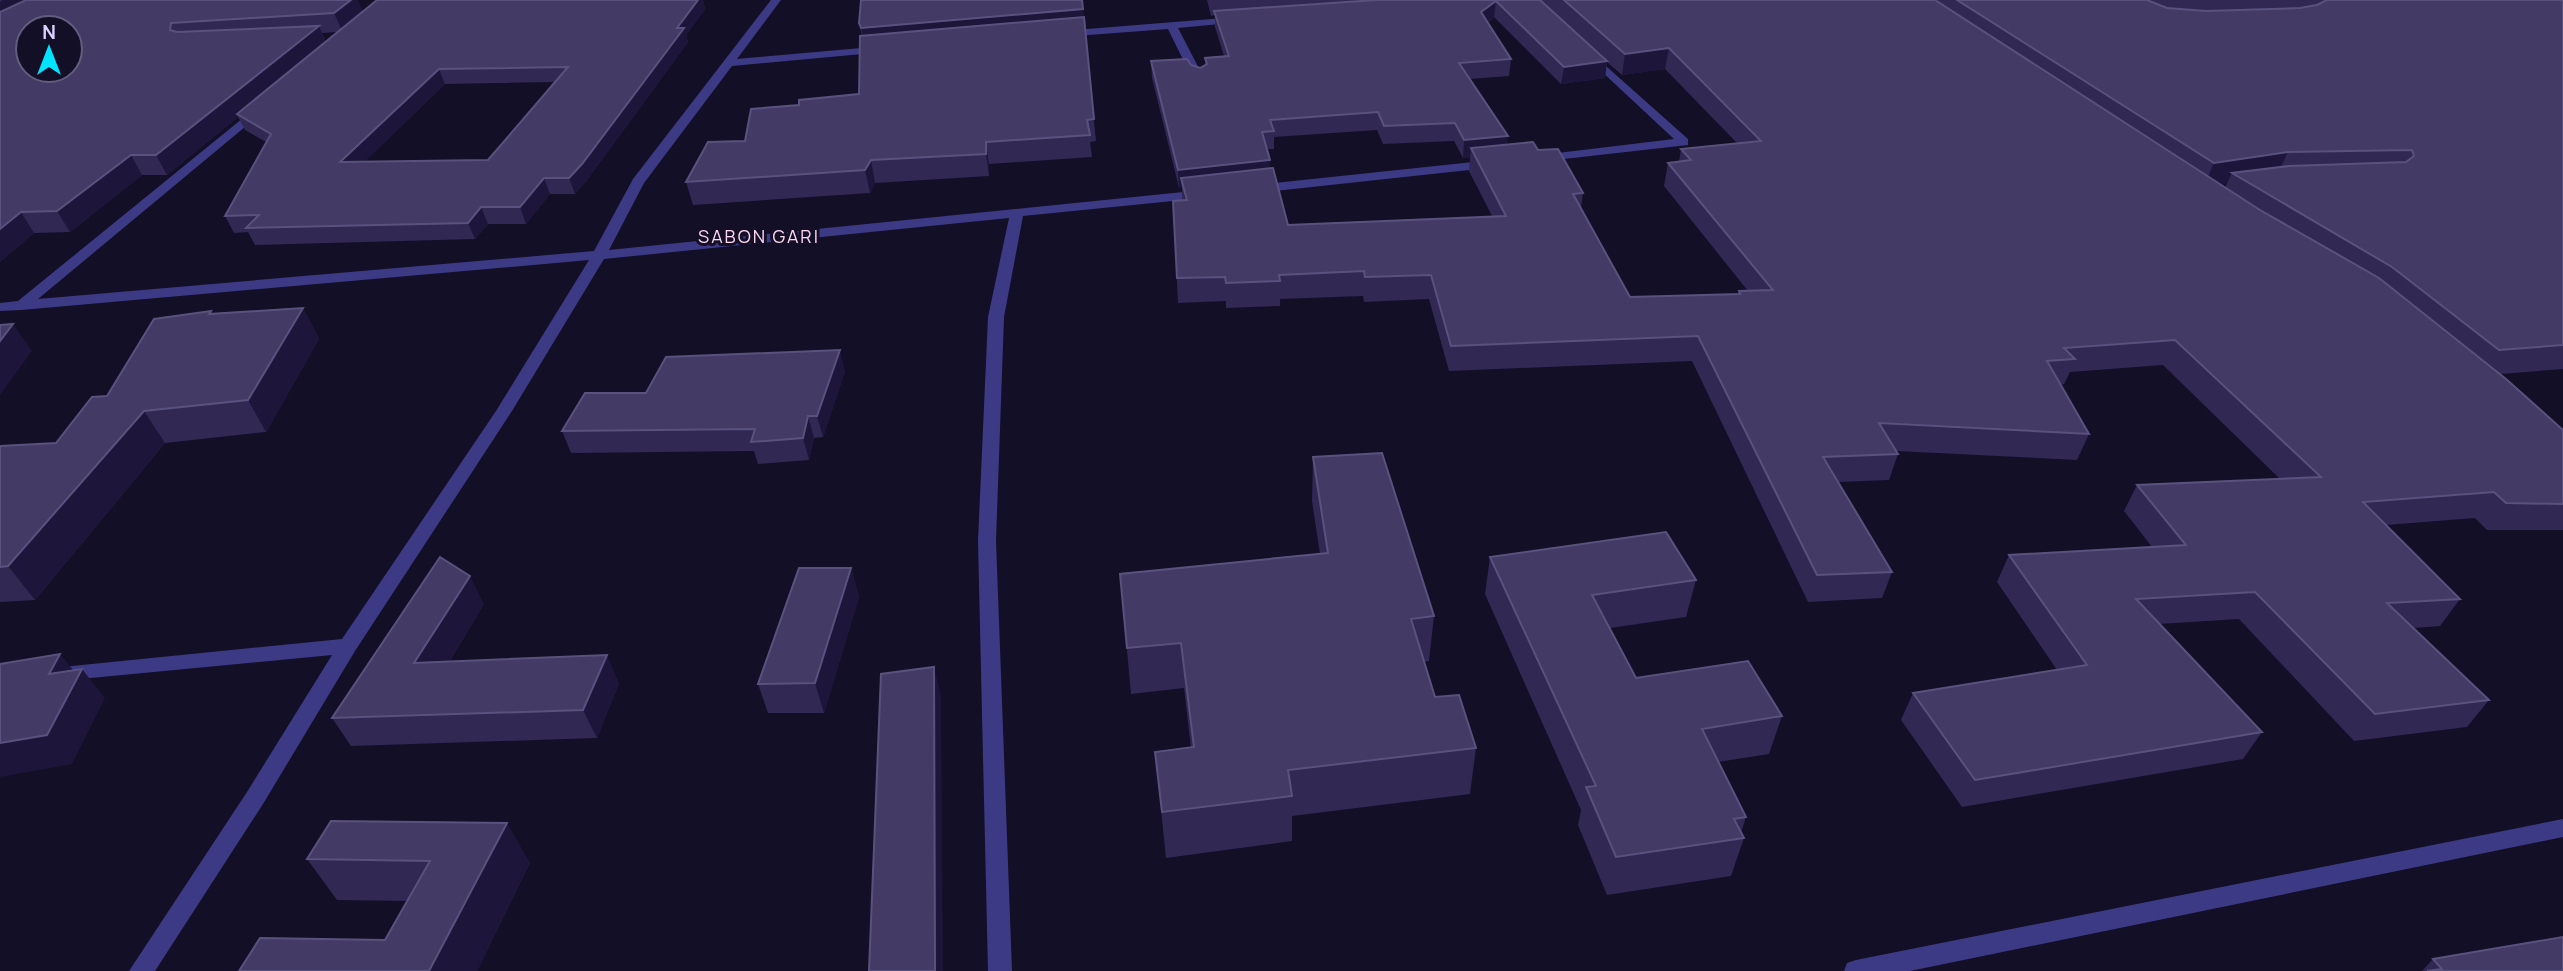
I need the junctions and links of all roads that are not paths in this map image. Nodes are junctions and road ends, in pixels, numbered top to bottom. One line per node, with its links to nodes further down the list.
1 (776, 0): 7 (street)
2 (1254, 19): 3 (street)
3 (1171, 24): 4 (street); 8 (street)
4 (1046, 35)
5 (1581, 47): 10 (street)
6 (894, 48): 7 (street)
7 (727, 63): 15 (street)
8 (1199, 80)
9 (272, 98): 16 (street)
10 (1532, 160)
11 (1504, 162): 12 (street)
12 (1240, 190)
13 (1212, 193): 14 (street)
14 (1017, 214): 15 (street); 22 (street)
15 (599, 255): 16 (street); 18 (street)
16 (21, 306): 17 (street)
17 (0, 307)
18 (348, 646): 19 (street); 21 (street)
19 (42, 674)
20 (2563, 828): 23 (street)
21 (141, 971)
22 (1000, 971)
23 (1856, 971)

